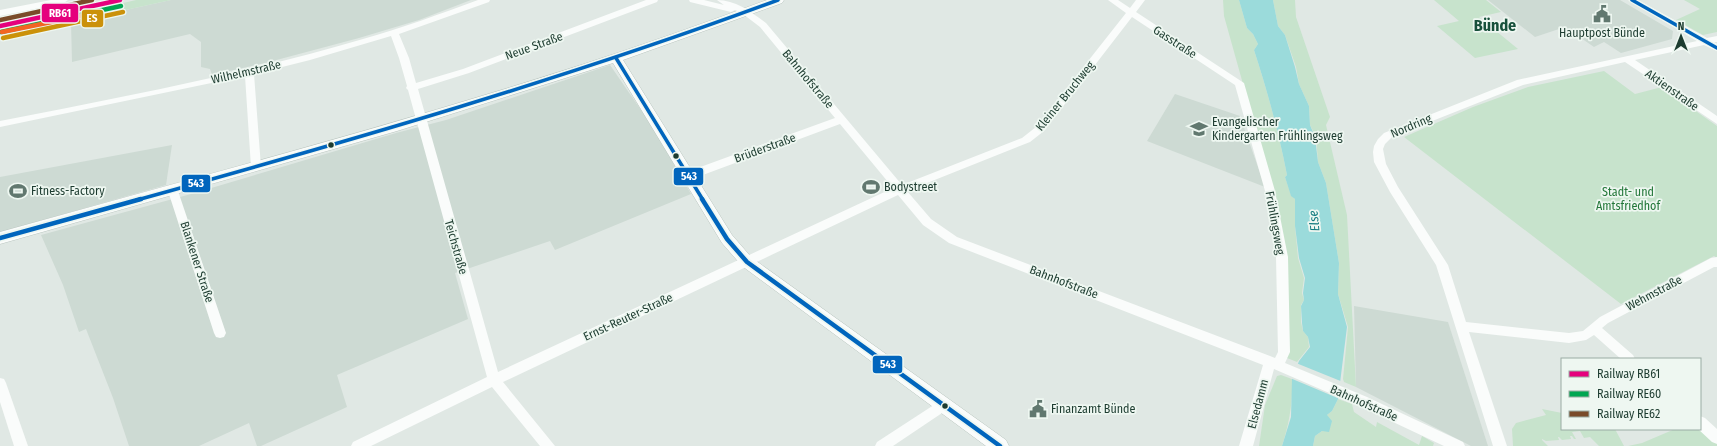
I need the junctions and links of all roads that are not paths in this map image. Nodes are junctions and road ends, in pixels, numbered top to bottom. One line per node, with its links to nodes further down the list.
1 (64, 0): 11 (street)
2 (486, 0): 13 (street, Wilhelmstraße)
3 (654, 0): 21 (street, Neue Straße)
4 (693, 0): 10 (street, Bahnhofstraße)
5 (721, 0): 10 (street, Bahnhofstraße)
6 (778, 0): 10 (main road)
7 (1112, 0): 12 (street, Gasstraße)
8 (1142, 0): 12 (street, Kleiner Bruchweg)
9 (1632, 0): 15 (street)
10 (746, 12): 17 (main road); 22 (street, Bahnhofstraße)
11 (0, 13)
12 (1131, 13): 20 (street, Gasstraße); 28 (street, Kleiner Bruchweg)
13 (394, 33): 19 (street, Wilhelmstraße); 21 (street, Teichstraße)
14 (1717, 39): 15 (street, Nordring)
15 (1705, 41): 16 (street); 18 (street, Nordring)
16 (1717, 48)
17 (616, 58): 23 (main road); 27 (main road)
18 (1627, 59): 24 (street, Aktienstraße); 33 (street, Nordring)
19 (249, 72): 25 (street, Wilhelmstraße); 26 (street)
20 (1239, 84): 37 (street, Frühlingsweg)
21 (411, 88): 23 (street, Teichstraße)
22 (842, 119): 27 (street, Brüderstraße); 28 (street, Bahnhofstraße)
23 (421, 120): 26 (main road); 38 (street, Teichstraße)
24 (1717, 121)
25 (0, 124)
26 (256, 167): 29 (main road)
27 (688, 176): 31 (main road)
28 (899, 190): 31 (street, Ernst-Reuter-Straße); 37 (street, Bahnhofstraße)
29 (173, 191): 30 (main road); 35 (street, Blankener Straße)
30 (0, 238)
31 (747, 262): 38 (street, Ernst-Reuter-Straße); 40 (main road)
32 (1716, 262): 34 (street, Wehmstraße)
33 (1462, 326): 34 (street, Wehmstraße); 50 (street, Nordring)
34 (1594, 328): 36 (street)
35 (220, 333)
36 (1628, 358)
37 (1278, 365): 48 (street, Elsedamm); 49 (street, Bahnhofstraße)
38 (494, 380): 44 (street, Ernst-Reuter-Straße); 45 (street, Teichstraße)
39 (0, 383): 43 (street)
40 (943, 405): 46 (street); 47 (main road)
41 (1701, 423): 42 (street)
42 (1717, 438)
43 (21, 446)
44 (358, 446)
45 (548, 446)
46 (882, 446)
47 (1000, 446)
48 (1246, 446)
49 (1458, 446)
50 (1500, 446)

